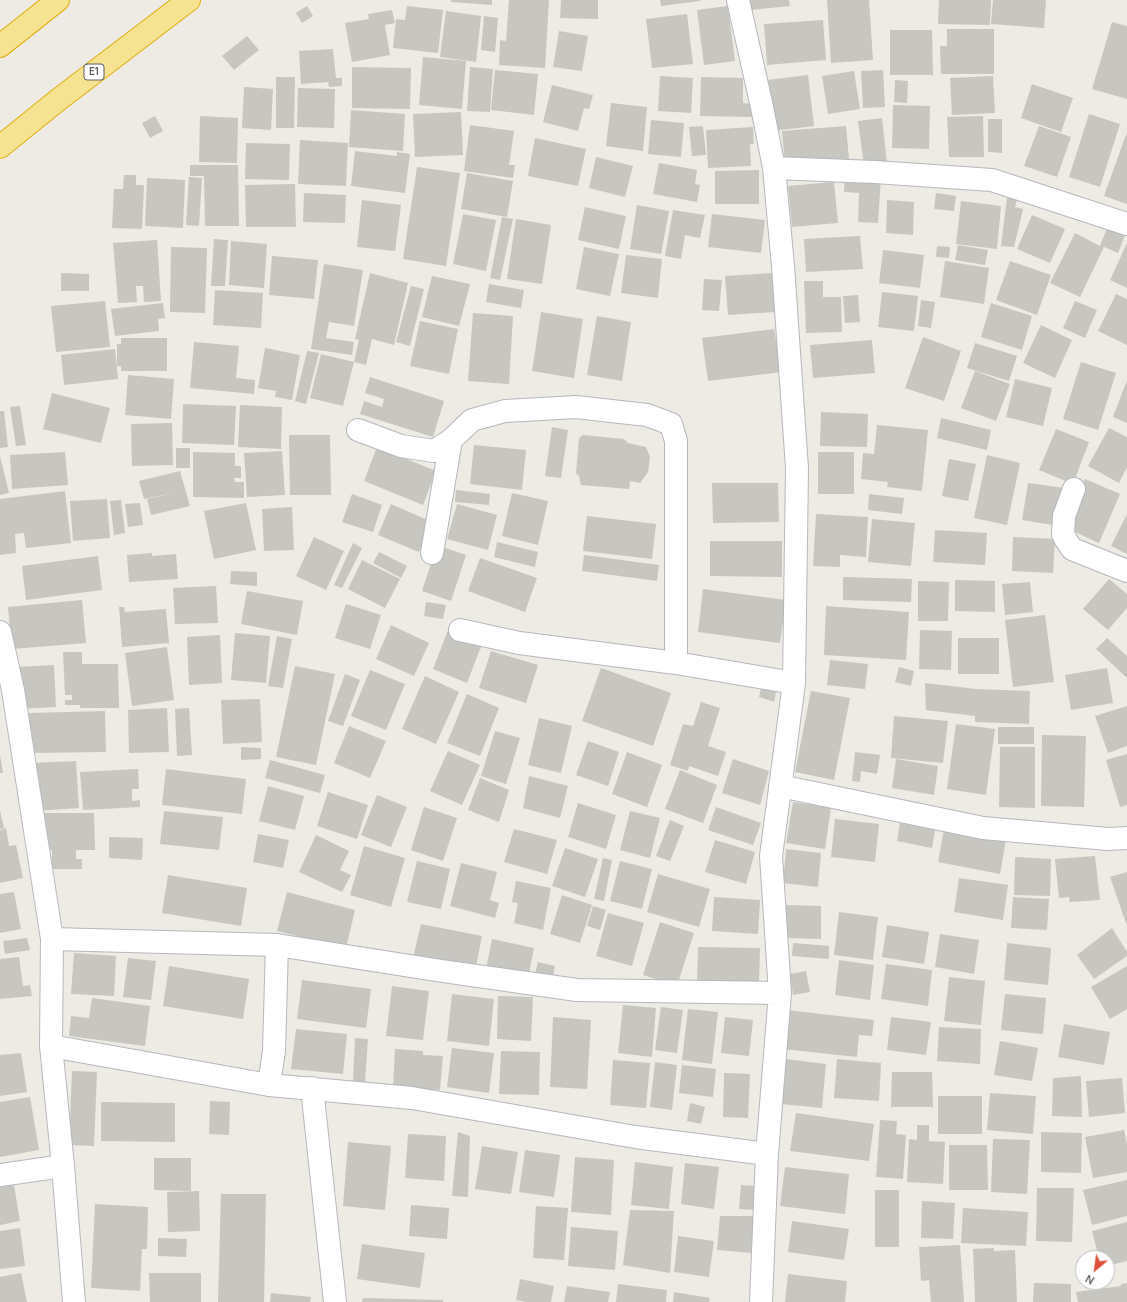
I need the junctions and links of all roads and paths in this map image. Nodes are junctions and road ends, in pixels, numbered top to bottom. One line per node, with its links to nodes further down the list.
1 (58, 0): 4 (highway)
2 (189, 0): 5 (highway, E1)
3 (738, 0): 6 (street)
4 (0, 46)
5 (0, 147)
6 (774, 168): 7 (street); 16 (street)
7 (1127, 224)
8 (358, 430): 9 (street)
9 (451, 440): 11 (street); 15 (street)
10 (1074, 489): 12 (street)
11 (432, 553)
12 (1127, 571)
13 (460, 630): 15 (street)
14 (0, 632): 19 (street)
15 (676, 663): 16 (street)
16 (794, 683): 17 (street)
17 (780, 786): 18 (street); 21 (street)
18 (1127, 838)
19 (52, 939): 20 (street); 22 (street)
20 (277, 945): 21 (street); 23 (street)
21 (780, 993): 25 (street)
22 (51, 1046): 23 (street); 26 (street)
23 (270, 1085): 24 (street)
24 (312, 1088): 25 (street); 29 (street)
25 (767, 1154): 30 (street)
26 (63, 1166): 27 (street); 28 (street)
27 (0, 1174)
28 (74, 1302)
29 (335, 1302)
30 (761, 1302)

